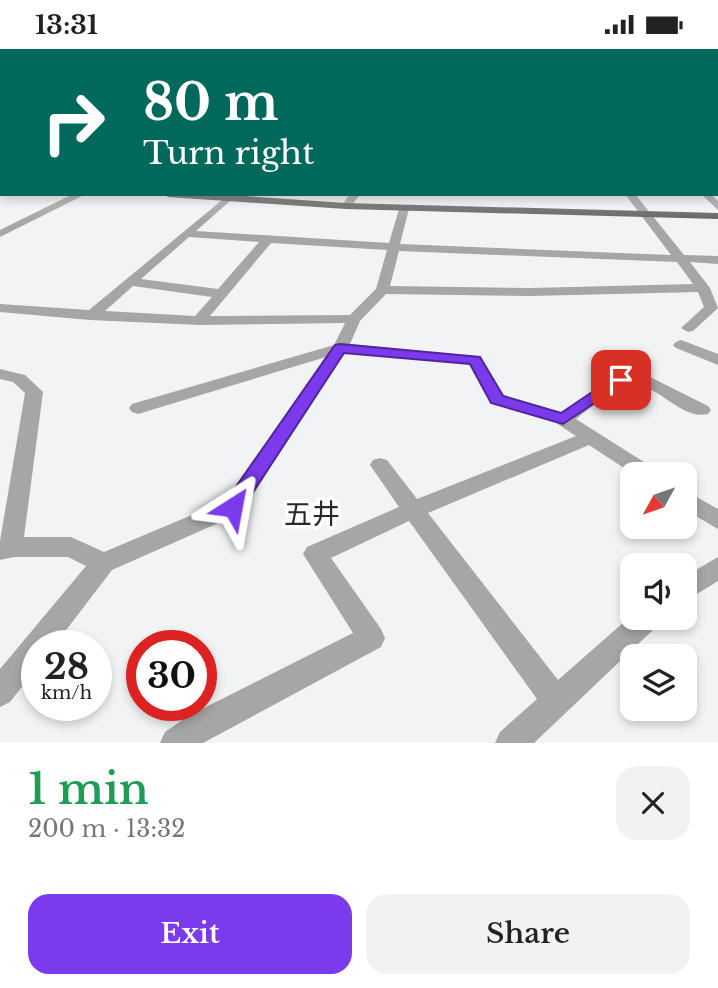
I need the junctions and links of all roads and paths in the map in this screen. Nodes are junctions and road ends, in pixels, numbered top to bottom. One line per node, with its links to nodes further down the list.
1 (77, 196): 10 (street)
2 (192, 196): 5 (main road)
3 (354, 196): 6 (street)
4 (632, 196): 8 (street)
5 (227, 199): 6 (main road); 11 (street)
6 (346, 206): 7 (main road)
7 (404, 209): 8 (main road); 13 (street)
8 (646, 215): 9 (main road); 14 (street)
9 (718, 216)
10 (1, 234)
11 (187, 235): 12 (street); 16 (street)
12 (268, 239): 13 (street); 19 (street)
13 (392, 247): 14 (street); 18 (street)
14 (681, 258): 15 (street); 17 (street)
15 (718, 260)
16 (131, 282): 19 (street); 21 (street)
17 (703, 288): 18 (street); 24 (street)
18 (382, 290): 22 (street)
19 (222, 293): 23 (street)
20 (0, 309): 21 (street)
21 (90, 316): 23 (street)
22 (355, 319): 23 (street); 26 (street)
23 (199, 321)
24 (688, 328)
25 (681, 345): 27 (street)
26 (340, 348): 29 (street); 31 (street); 39 (street)
27 (718, 360)
28 (0, 374): 38 (street)
29 (138, 408)
30 (702, 410): 31 (street)
31 (563, 419): 32 (street)
32 (591, 437): 33 (street); 36 (street)
33 (630, 462)
34 (380, 464): 36 (street)
35 (697, 506): 37 (street)
36 (415, 509): 46 (street); 47 (street)
37 (718, 520)
38 (6, 550): 39 (street)
39 (103, 563): 42 (street)
40 (718, 567): 41 (street)
41 (697, 582)
42 (50, 630)
43 (634, 630): 46 (street)
44 (21, 666): 45 (street)
45 (0, 692)
46 (556, 701): 48 (street)
47 (176, 743)
48 (511, 743)

